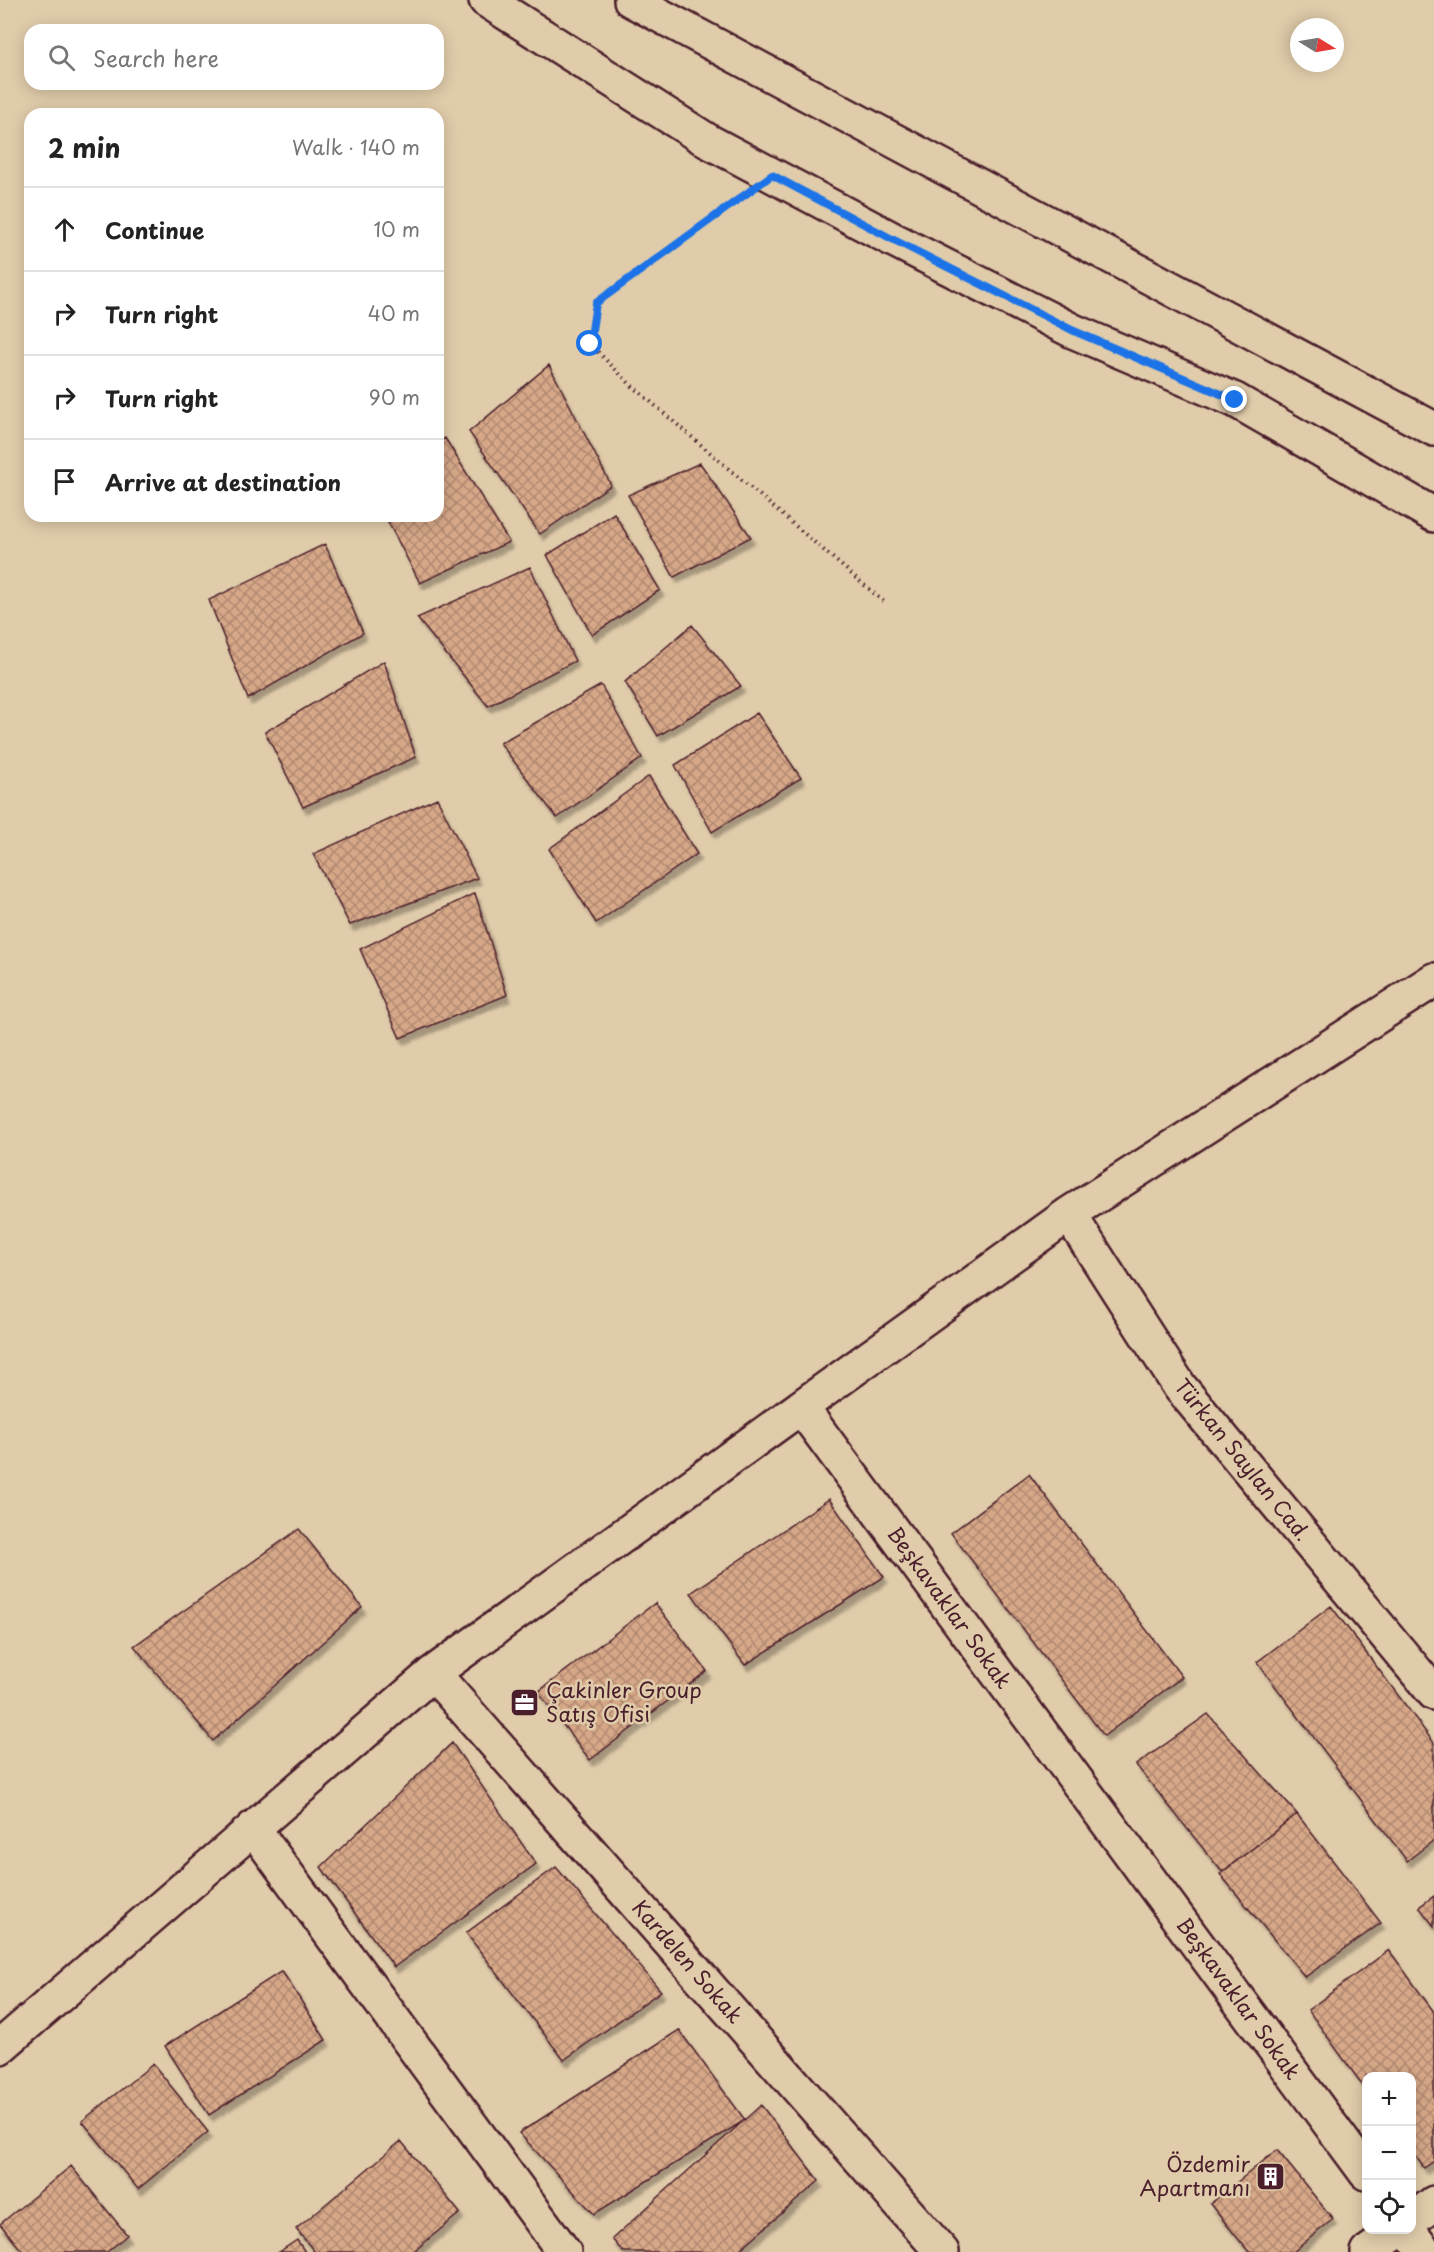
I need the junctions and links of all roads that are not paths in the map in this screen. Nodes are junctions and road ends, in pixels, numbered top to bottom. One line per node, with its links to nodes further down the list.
1 (486, 0): 4 (street)
2 (631, 0): 3 (street)
3 (1434, 429)
4 (1434, 515)
5 (1434, 980): 6 (street)
6 (1069, 1214): 7 (street); 9 (street, Türkan Saylan Cad.)
7 (801, 1407): 8 (street); 12 (street, Beşkavaklar Sokak)
8 (433, 1672): 10 (street); 18 (street, Kardelen Sokak)
9 (1434, 1693)
10 (253, 1828): 11 (street); 17 (street)
11 (0, 2047)
12 (1362, 2168)
13 (1434, 2203): 14 (street)
14 (1416, 2217)
15 (1392, 2234): 19 (street)
16 (1412, 2234): 20 (street)
17 (564, 2252)
18 (942, 2252)
19 (1368, 2252)
20 (1425, 2252)

